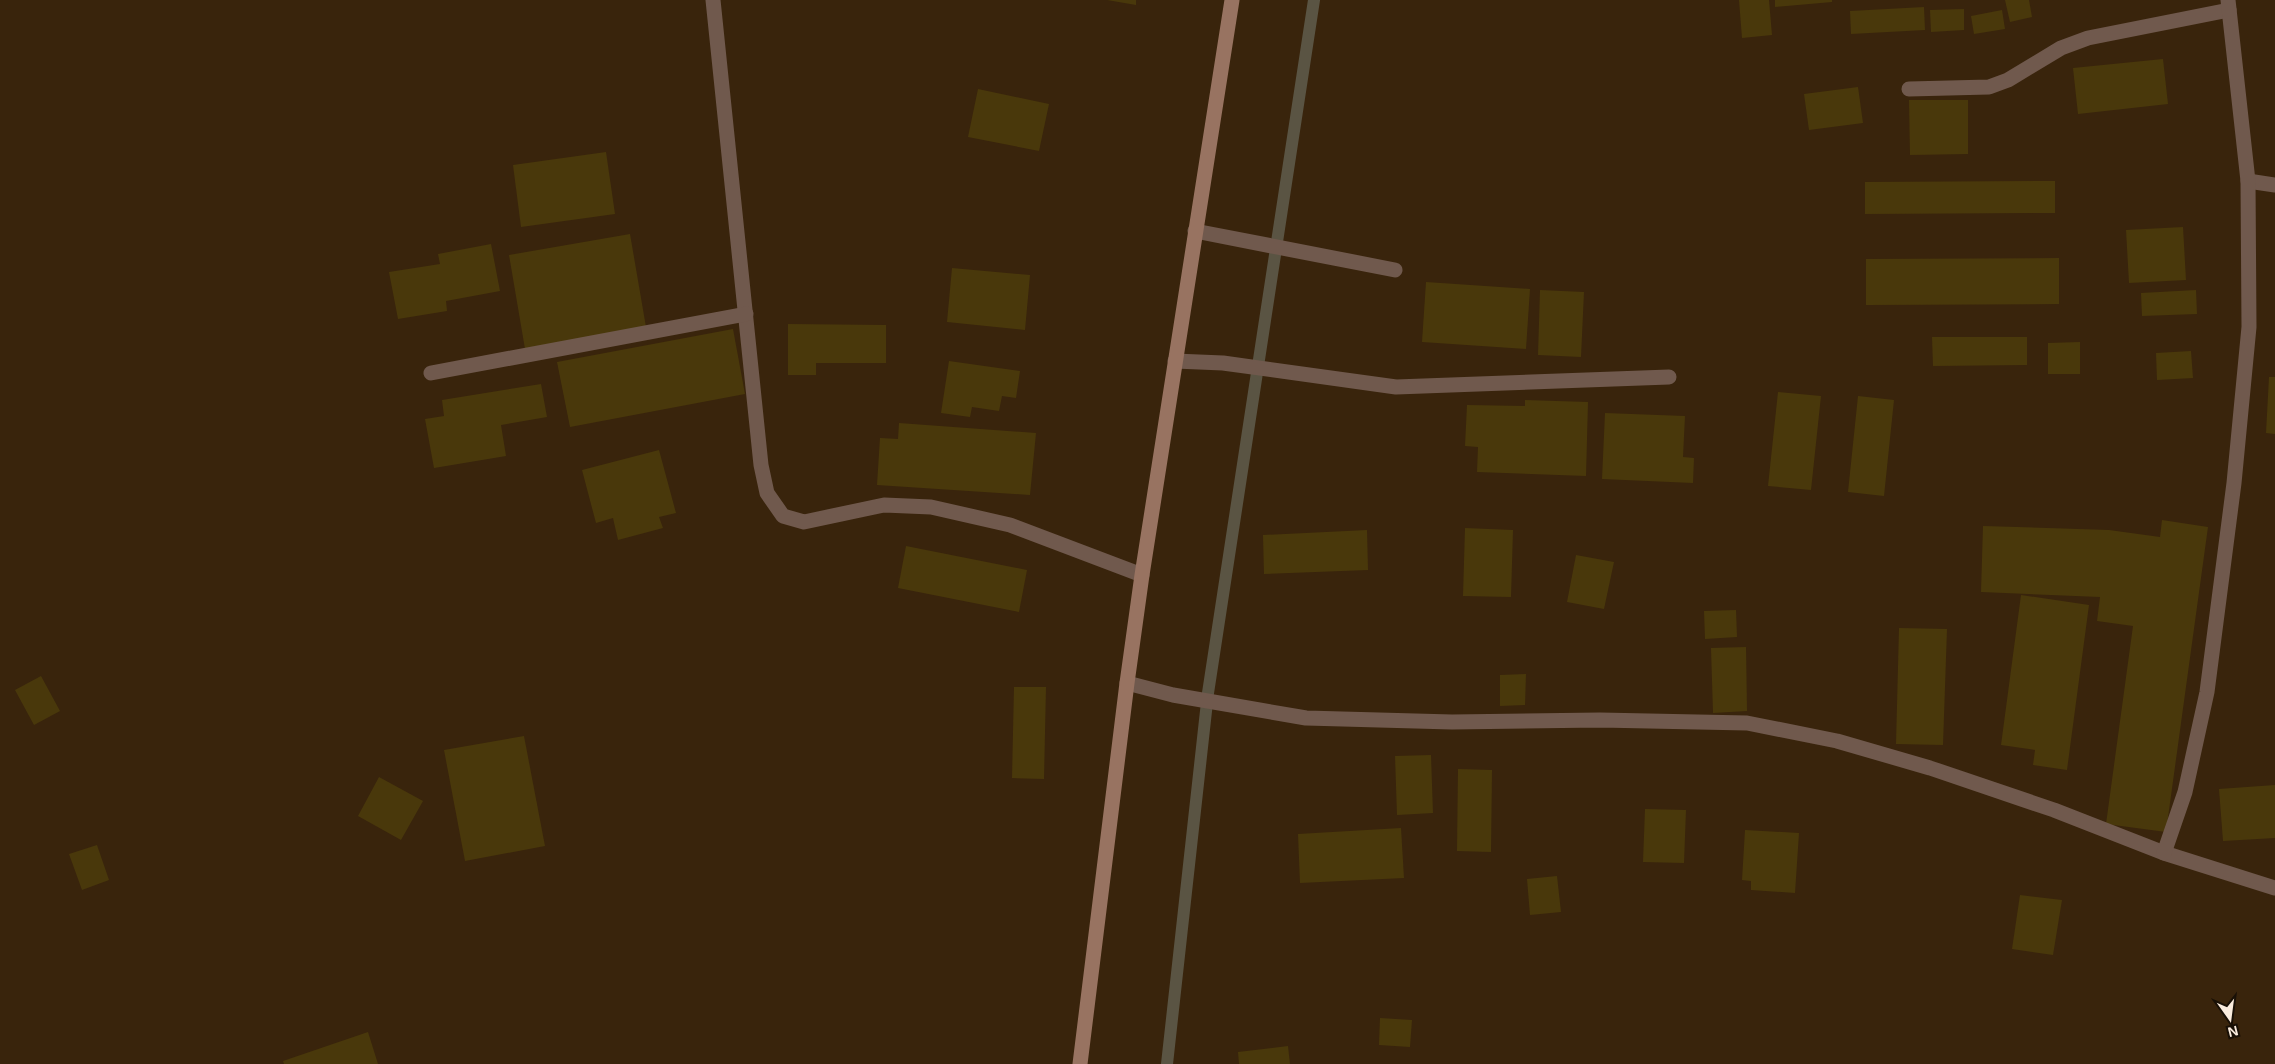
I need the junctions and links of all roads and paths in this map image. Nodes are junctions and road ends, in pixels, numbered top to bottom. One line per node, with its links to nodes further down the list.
1 (713, 0): 9 (street)
2 (1232, 0): 7 (main road)
3 (2229, 5): 4 (street); 5 (street)
4 (1909, 89)
5 (2248, 181): 6 (street); 15 (street)
6 (2275, 185)
7 (1196, 231): 8 (street); 10 (main road)
8 (1395, 270)
9 (746, 314): 11 (street); 13 (street)
10 (1175, 361): 12 (street); 13 (main road)
11 (431, 373)
12 (1669, 378)
13 (1142, 575): 14 (main road)
14 (1127, 683): 15 (street); 17 (main road)
15 (2164, 853): 16 (street)
16 (2275, 888)
17 (1080, 1064)

